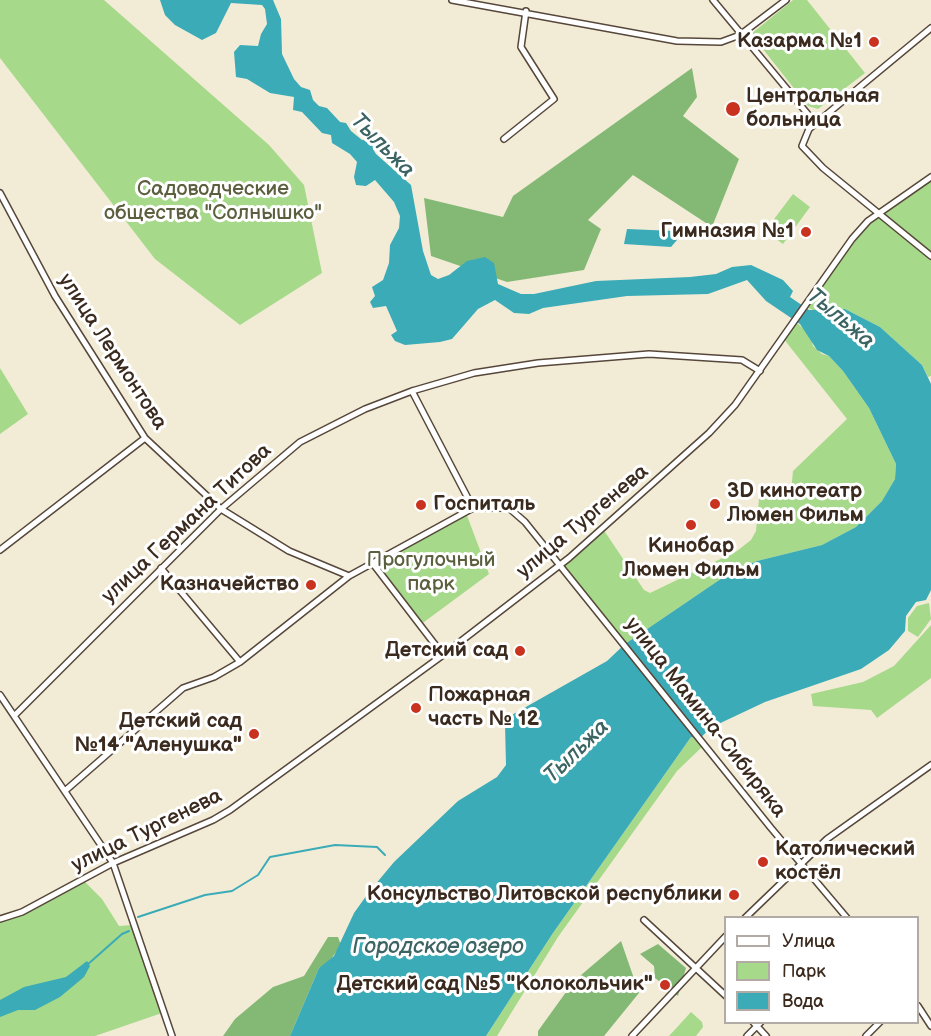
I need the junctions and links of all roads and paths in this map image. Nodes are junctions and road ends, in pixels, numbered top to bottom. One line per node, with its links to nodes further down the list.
1 (452, 0): 4 (street)
2 (713, 0): 6 (street)
3 (786, 0): 6 (street)
4 (526, 12): 6 (street); 8 (street)
5 (931, 28): 7 (street)
6 (740, 35): 7 (street)
7 (816, 124): 11 (street)
8 (504, 139)
9 (931, 177): 11 (street, улица Тургенева)
10 (0, 193): 15 (street, улица Лермонтова)
11 (878, 214): 12 (street); 13 (street, улица Тургенева)
12 (931, 256)
13 (760, 370): 14 (street, улица Германа Титова); 20 (street, улица Тургенева)
14 (412, 391): 16 (street); 17 (street, улица Германа Титова)
15 (145, 438): 17 (street, улица Лермонтова); 18 (street)
16 (473, 508): 19 (street); 20 (street, улица Мамина-Сибиряка)
17 (220, 509): 21 (street, улица Германа Титова); 22 (street, улица Лермонтова)
18 (0, 550)
19 (374, 565): 22 (street); 23 (street)
20 (560, 565): 23 (street, улица Тургенева); 30 (street, улица Мамина-Сибиряка)
21 (161, 568): 24 (street); 26 (street, улица Германа Титова)
22 (349, 576): 24 (street)
23 (443, 655): 29 (street, улица Тургенева)
24 (240, 662): 28 (street)
25 (0, 695): 26 (street)
26 (15, 715): 28 (street)
27 (931, 765): 30 (street)
28 (66, 790): 29 (street)
29 (113, 863): 33 (street, улица Тургенева); 42 (street)
30 (801, 863): 31 (street); 32 (street, улица Мамина-Сибиряка)
31 (747, 916)
32 (845, 916)
33 (0, 919)
34 (644, 920): 36 (street)
35 (724, 938): 36 (street)
36 (695, 968): 37 (street); 43 (street)
37 (724, 994)
38 (919, 1008): 41 (street)
39 (757, 1024): 44 (street); 45 (street)
40 (879, 1024): 46 (street)
41 (931, 1026)
42 (172, 1036)
43 (632, 1036)
44 (747, 1036)
45 (766, 1036)
46 (866, 1036)

